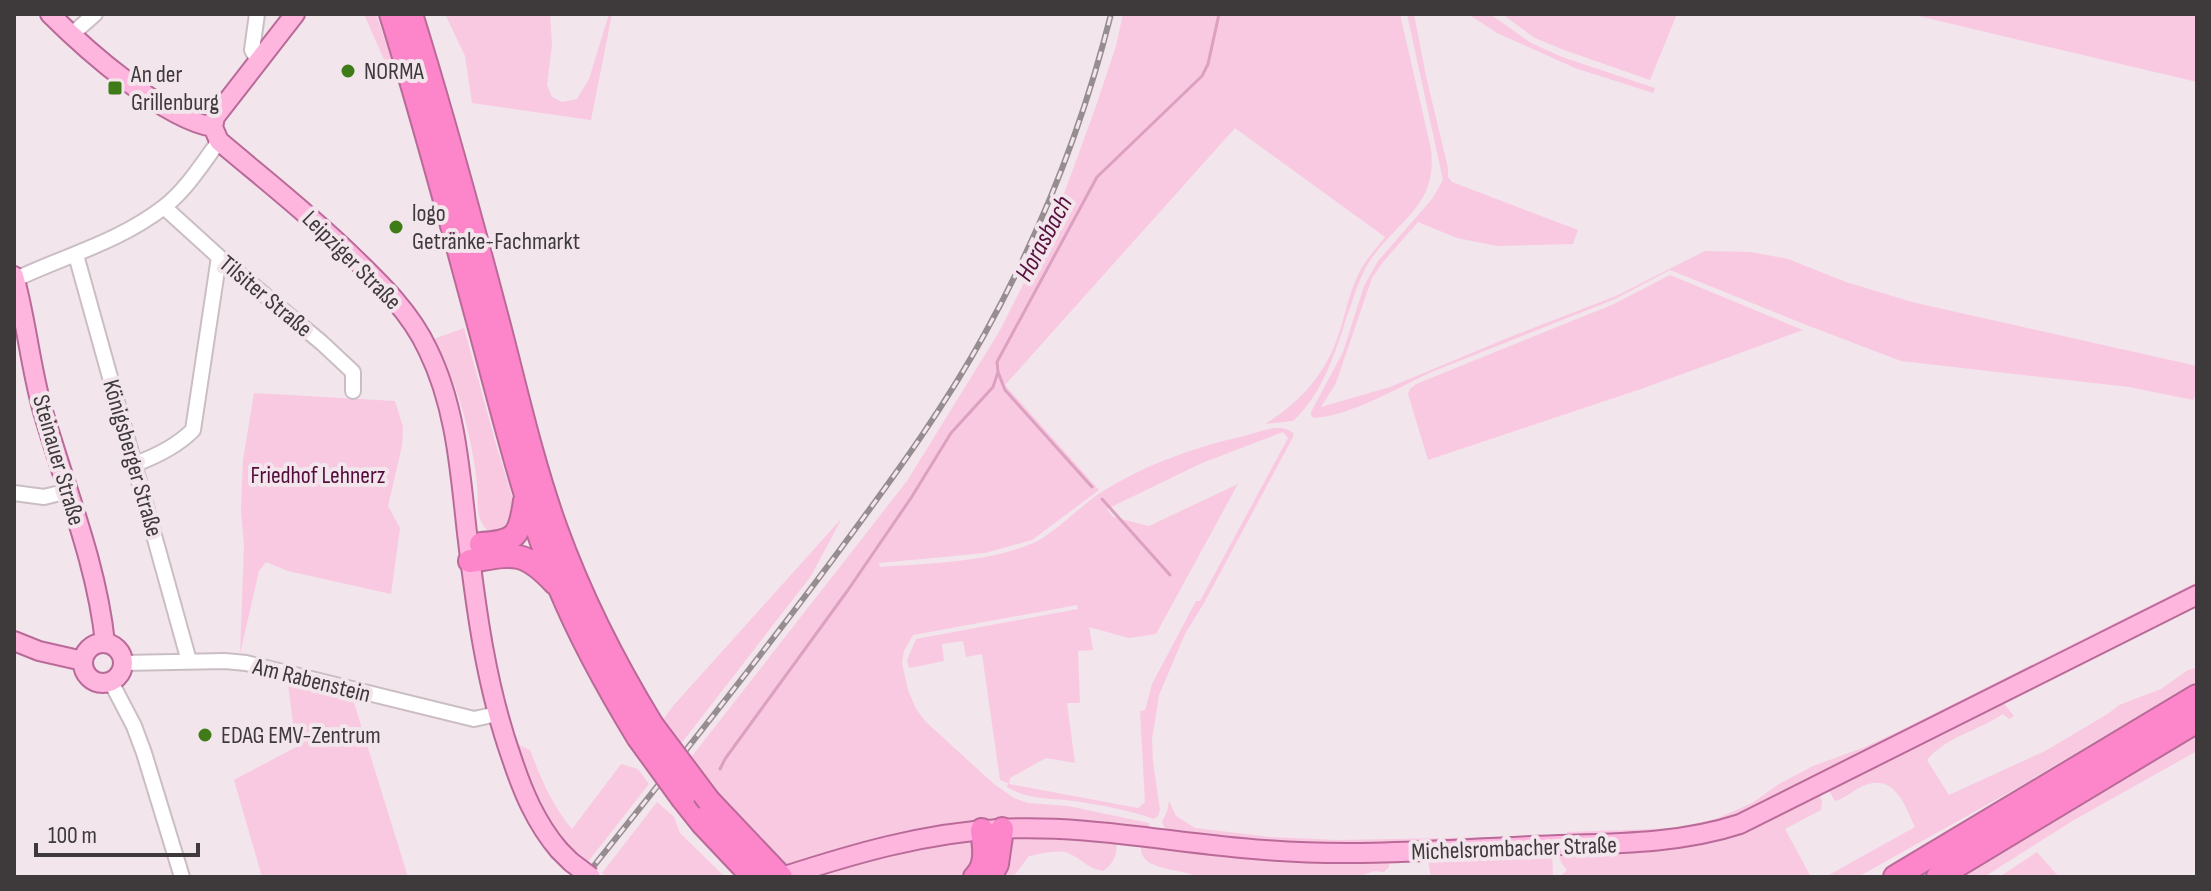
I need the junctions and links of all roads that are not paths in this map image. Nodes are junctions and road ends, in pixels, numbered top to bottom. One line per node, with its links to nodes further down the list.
1 (50, 14): 7 (main road, Leipziger Straße)
2 (95, 14): 7 (street)
3 (257, 14): 8 (street)
4 (295, 14): 8 (main road)
5 (391, 14): 18 (highway)
6 (411, 14): 31 (highway)
7 (71, 35): 9 (main road, Leipziger Straße)
8 (259, 62): 9 (main road)
9 (216, 134): 10 (street); 19 (main road, Leipziger Straße)
10 (164, 207): 11 (street); 12 (street, Tilsiter Straße)
11 (76, 255): 13 (street); 15 (street, Königsberger Straße)
12 (219, 257): 14 (street, Tilsiter Straße); 15 (street)
13 (14, 279): 16 (main road, Steinauer Straße)
14 (353, 391)
15 (135, 464): 25 (street, Königsberger Straße)
16 (68, 491): 17 (street); 23 (main road, Steinauer Straße)
17 (14, 493)
18 (526, 495): 19 (highway); 20 (highway)
19 (469, 553): 20 (highway); 29 (main road, Leipziger Straße)
20 (559, 586): 31 (highway)
21 (2197, 595): 32 (main road, Michelsrombacher Straße)
22 (14, 641): 24 (main road)
23 (105, 643): 24 (main road); 26 (main road)
24 (83, 661): 27 (main road)
25 (189, 661): 26 (street, Am Rabenstein); 29 (street, Am Rabenstein)
26 (123, 663): 27 (main road)
27 (111, 682): 33 (street)
28 (2197, 696): 39 (highway)
29 (497, 714): 34 (main road, bridge)
30 (2197, 721): 40 (highway)
31 (645, 731): 35 (highway, bridge); 36 (highway, bridge)
32 (992, 829): 36 (main road, Michelsrombacher Straße); 37 (highway); 38 (highway)
33 (182, 877)
34 (591, 877)
35 (753, 877)
36 (781, 877)
37 (975, 877)
38 (990, 877)
39 (1895, 877)
40 (1938, 877)

